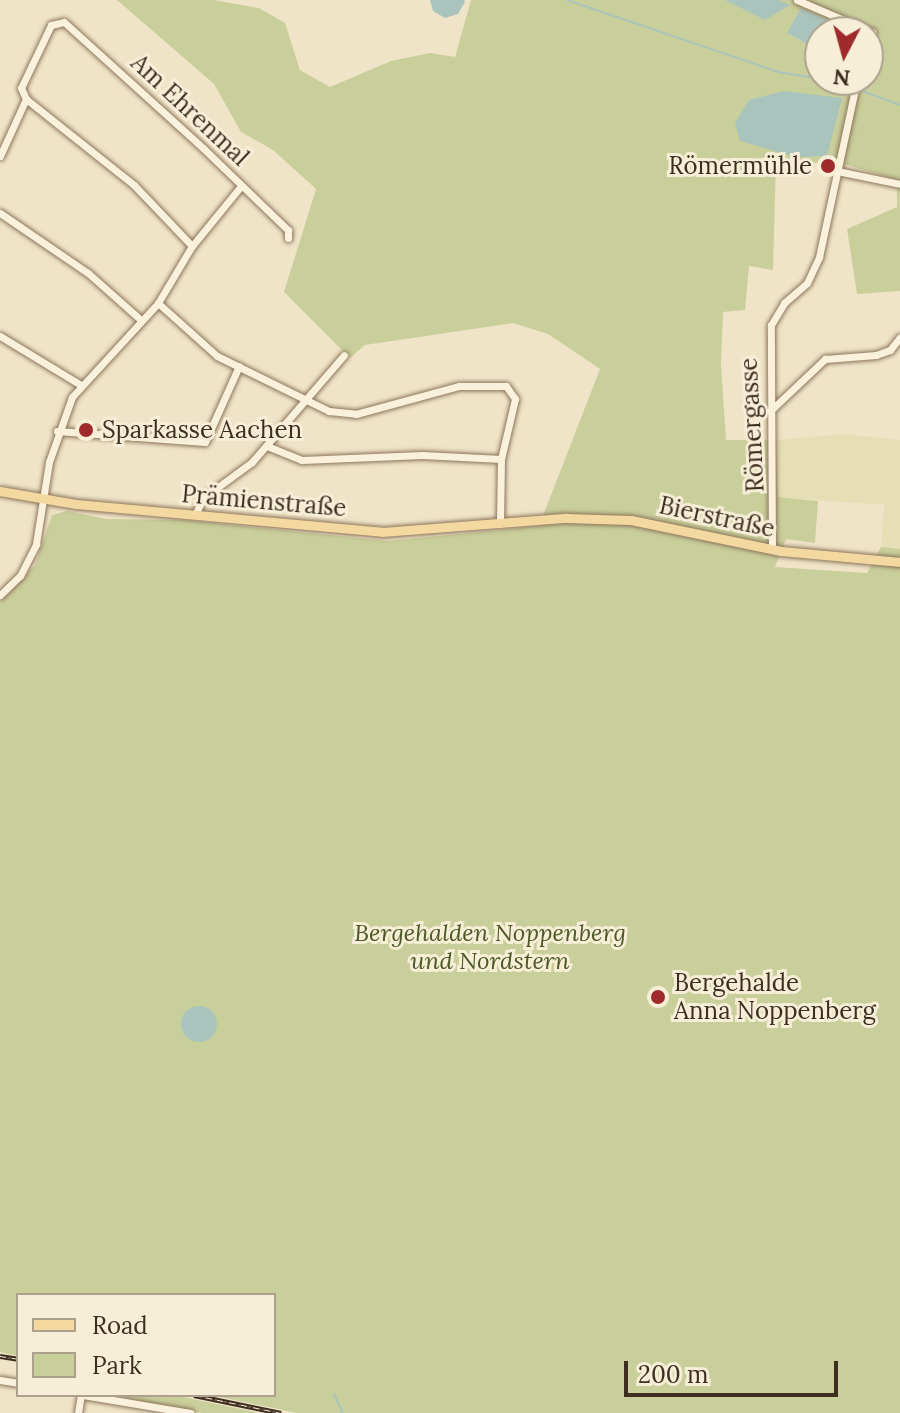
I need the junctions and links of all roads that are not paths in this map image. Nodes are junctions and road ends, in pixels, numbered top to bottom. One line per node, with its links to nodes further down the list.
1 (797, 0): 2 (street)
2 (834, 16)
3 (853, 96): 6 (street, Römergasse)
4 (26, 99): 5 (street); 8 (street, Am Ehrenmal); 11 (street)
5 (0, 156)
6 (837, 171): 7 (street); 20 (street, Römergasse)
7 (900, 184)
8 (241, 186): 10 (street, Am Ehrenmal); 11 (street)
9 (0, 213): 13 (street)
10 (288, 238)
11 (192, 246): 12 (street)
12 (158, 303): 13 (street); 17 (street)
13 (141, 320): 18 (street)
14 (0, 336): 18 (street)
15 (900, 337): 20 (street)
16 (344, 355): 19 (street)
17 (239, 366): 19 (street); 21 (street)
18 (81, 385): 21 (street)
19 (303, 400): 22 (street); 23 (street)
20 (770, 411): 29 (street, Römergasse)
21 (57, 431): 25 (street)
22 (267, 446): 23 (street); 26 (street)
23 (501, 459): 28 (street)
24 (0, 491): 25 (main road, Prämienstraße)
25 (43, 499): 26 (main road, Prämienstraße); 31 (street)
26 (195, 515): 28 (main road, Prämienstraße)
27 (525, 521): 28 (main road, Prämienstraße); 29 (main road, Bierstraße)
28 (500, 524)
29 (772, 550): 30 (main road, Bierstraße)
30 (900, 562)
31 (0, 595)
32 (94, 1397): 33 (street)
33 (190, 1413)

